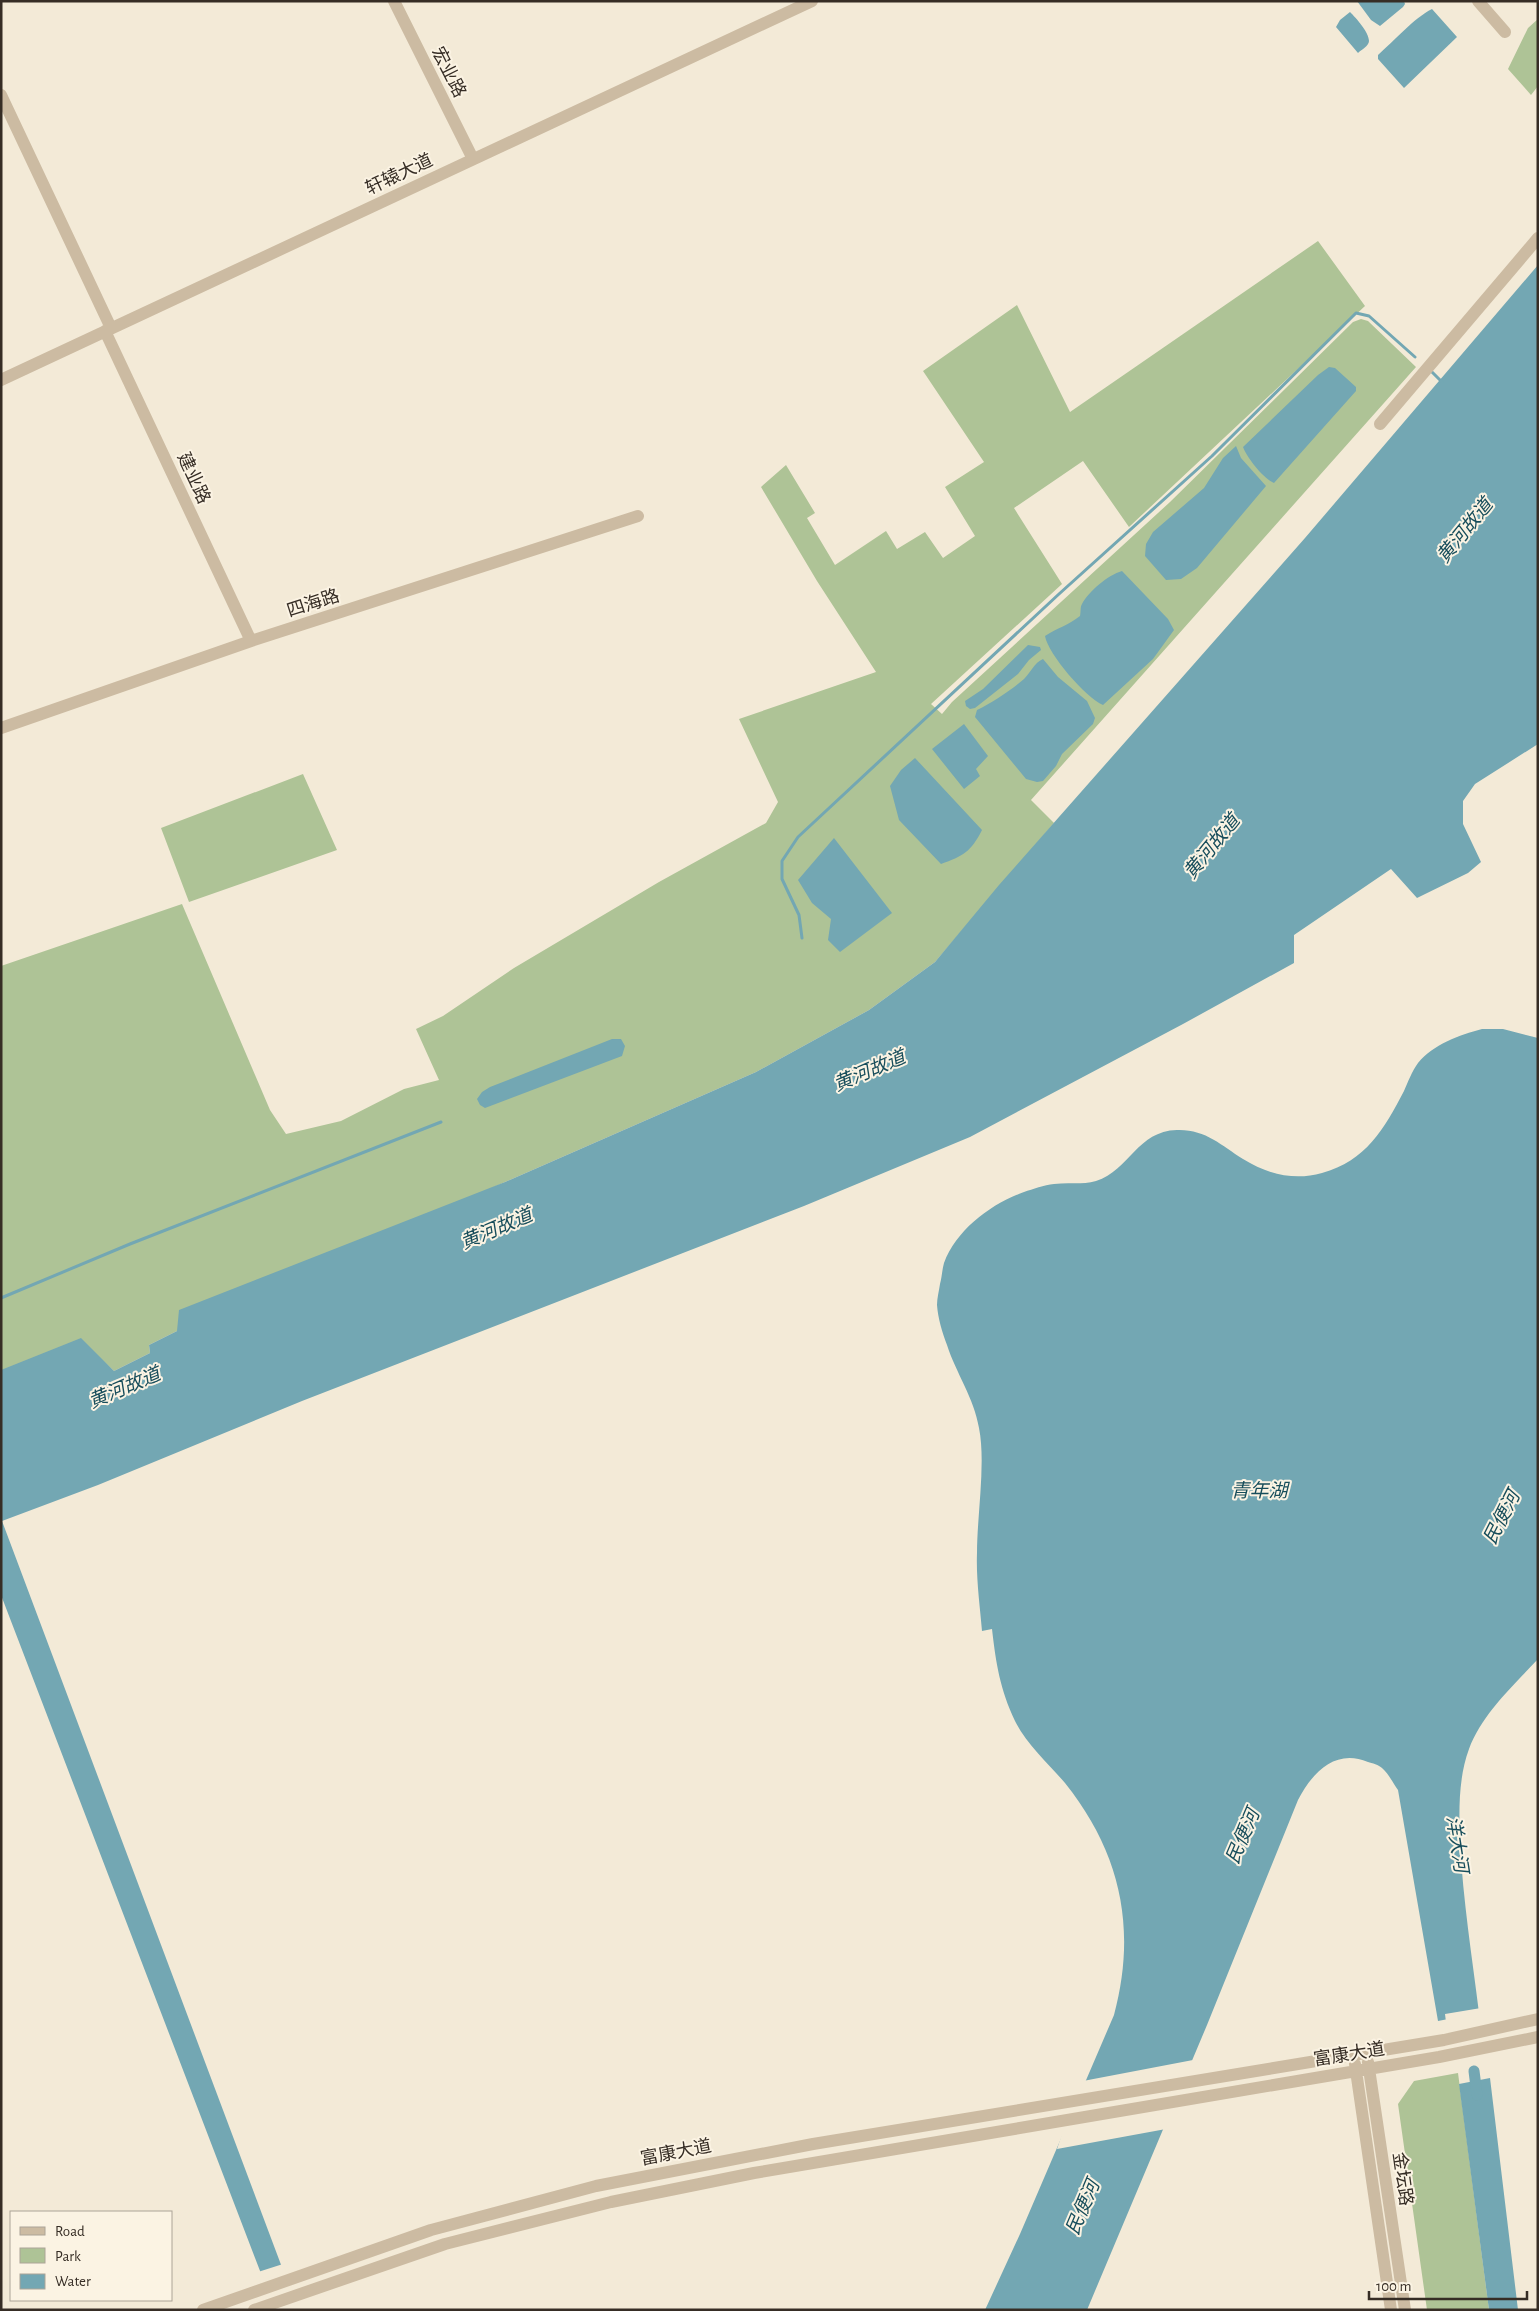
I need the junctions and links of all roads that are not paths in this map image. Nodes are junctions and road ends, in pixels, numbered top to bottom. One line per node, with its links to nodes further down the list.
1 (394, 1): 6 (street, 宏业路)
2 (812, 1): 6 (street, 轩辕大道)
3 (1478, 1): 4 (street)
4 (1506, 32)
5 (1, 95): 8 (street, 建业路)
6 (473, 159): 8 (street, 轩辕大道)
7 (1538, 238): 10 (street)
8 (108, 329): 9 (street, 轩辕大道); 12 (street, 建业路)
9 (1, 380)
10 (1380, 424)
11 (638, 516): 12 (street, 四海路)
12 (251, 641): 13 (street, 四海路)
13 (1, 728)
14 (1538, 2019): 16 (street, 富康大道)
15 (1538, 2038): 19 (street, 富康大道)
16 (1366, 2052): 17 (street, 富康大道); 19 (street, 金坛路)
17 (1353, 2054): 18 (street, 富康大道); 20 (street, 金坛路)
18 (1283, 2066): 21 (street); 22 (street, 富康大道)
19 (1369, 2069): 20 (street, 富康大道); 25 (street, 金坛路)
20 (1356, 2071): 21 (street, 富康大道); 24 (street, 金坛路)
21 (1285, 2083): 23 (street, 富康大道)
22 (203, 2310)
23 (254, 2310)
24 (1391, 2310)
25 (1404, 2310)

